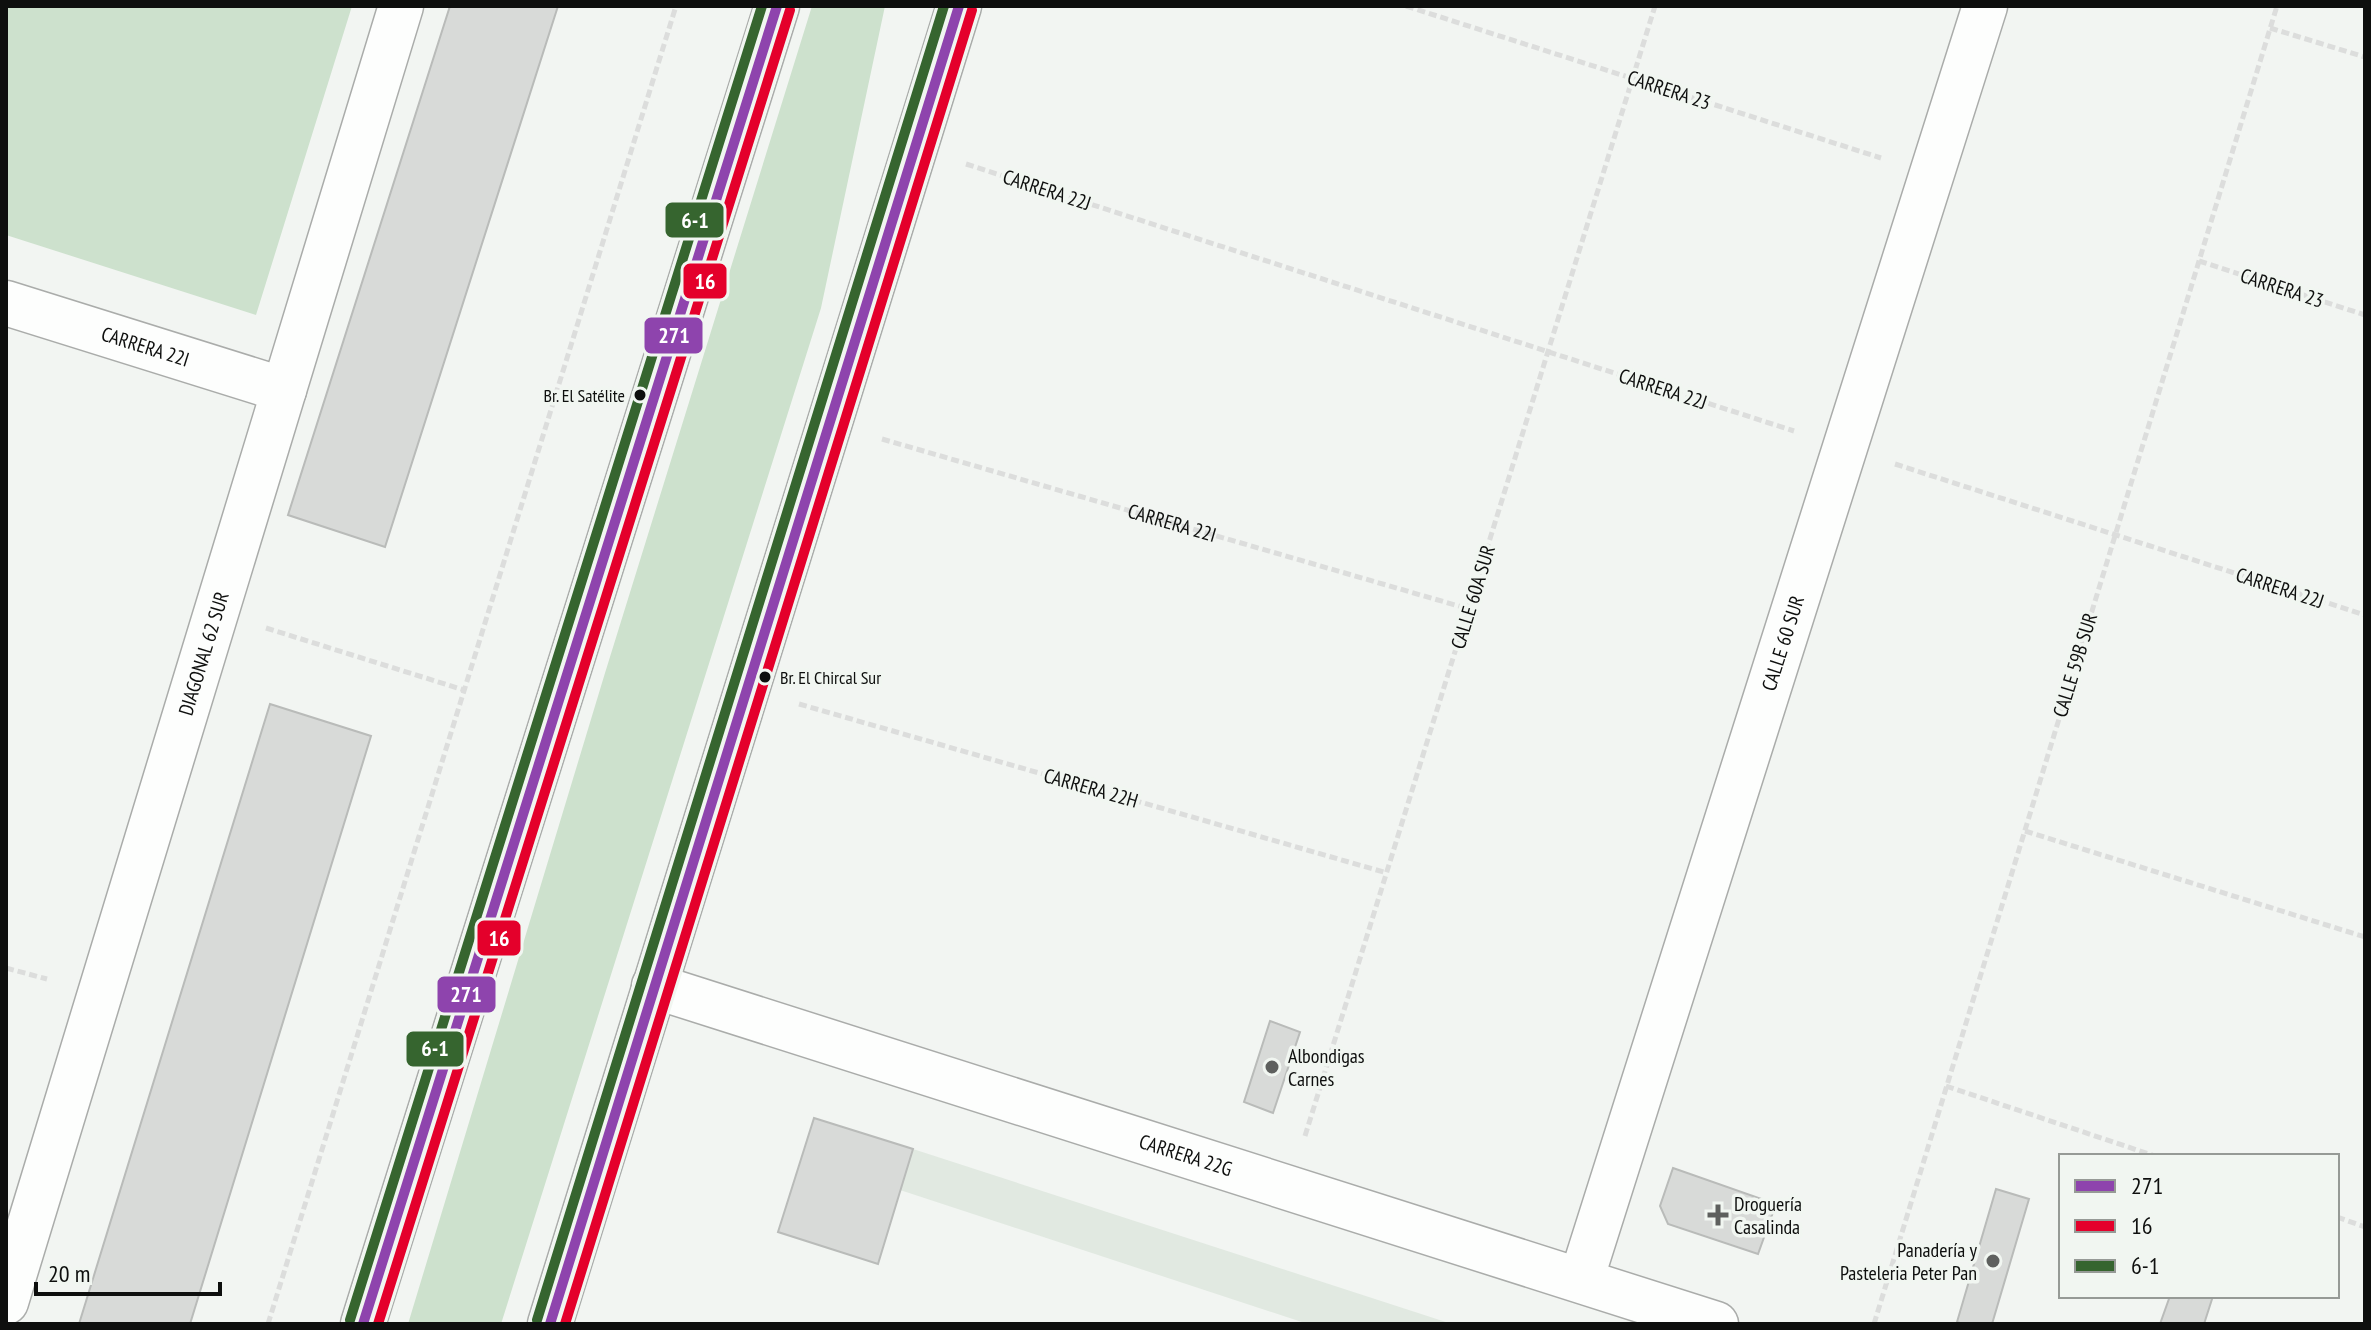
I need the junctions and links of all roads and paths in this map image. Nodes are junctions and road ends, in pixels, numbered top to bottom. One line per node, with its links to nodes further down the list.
1 (401, 6): 18 (street, DIAGONAL 62 SUR)
2 (676, 6): 25 (path)
3 (777, 6): 39 (street)
4 (959, 6): 30 (street)
5 (1406, 6): 11 (path, CARRERA 23)
6 (1655, 6): 11 (path, CALLE 60A SUR)
7 (1985, 6): 13 (street, CALLE 60 SUR)
8 (2277, 6): 9 (path, CALLE 59B SUR)
9 (2270, 28): 10 (path); 14 (path, CALLE 59B SUR)
10 (2365, 57)
11 (1632, 78): 13 (path, CARRERA 23); 17 (path, CALLE 60A SUR)
12 (962, 163): 17 (path, CARRERA 22J)
13 (1932, 174): 20 (street, CALLE 60 SUR)
14 (2199, 261): 16 (path, CARRERA 23); 21 (path, CALLE 59B SUR)
15 (6, 303): 18 (street, CARRERA 22I)
16 (2365, 315)
17 (1549, 352): 20 (path, CARRERA 22J); 22 (path, CALLE 60A SUR)
18 (284, 390): 23 (street, DIAGONAL 62 SUR)
19 (877, 438): 22 (path, CARRERA 22I)
20 (1845, 447): 21 (path, CARRERA 22J); 36 (street, CALLE 60 SUR)
21 (2115, 535): 24 (path, CARRERA 22J); 27 (path, CALLE 59B SUR)
22 (1469, 609): 28 (path, CALLE 60A SUR)
23 (216, 612): 25 (path); 37 (street, DIAGONAL 62 SUR)
24 (2365, 615)
25 (464, 690): 38 (path)
26 (794, 702): 28 (path, CARRERA 22H)
27 (2025, 831): 29 (path); 31 (path, CALLE 59B SUR)
28 (1387, 873): 33 (path, CALLE 60A SUR)
29 (2365, 937)
30 (654, 986): 33 (street, CARRERA 22G); 40 (street)
31 (1946, 1086): 32 (path); 42 (path, CALLE 59B SUR)
32 (2149, 1154)
33 (1289, 1188): 36 (street, CARRERA 22G)
34 (2339, 1218): 35 (path)
35 (2365, 1227)
36 (1581, 1280): 41 (street, CARRERA 22G)
37 (6, 1302)
38 (268, 1324)
39 (363, 1324)
40 (550, 1324)
41 (1716, 1324)
42 (1874, 1324)

